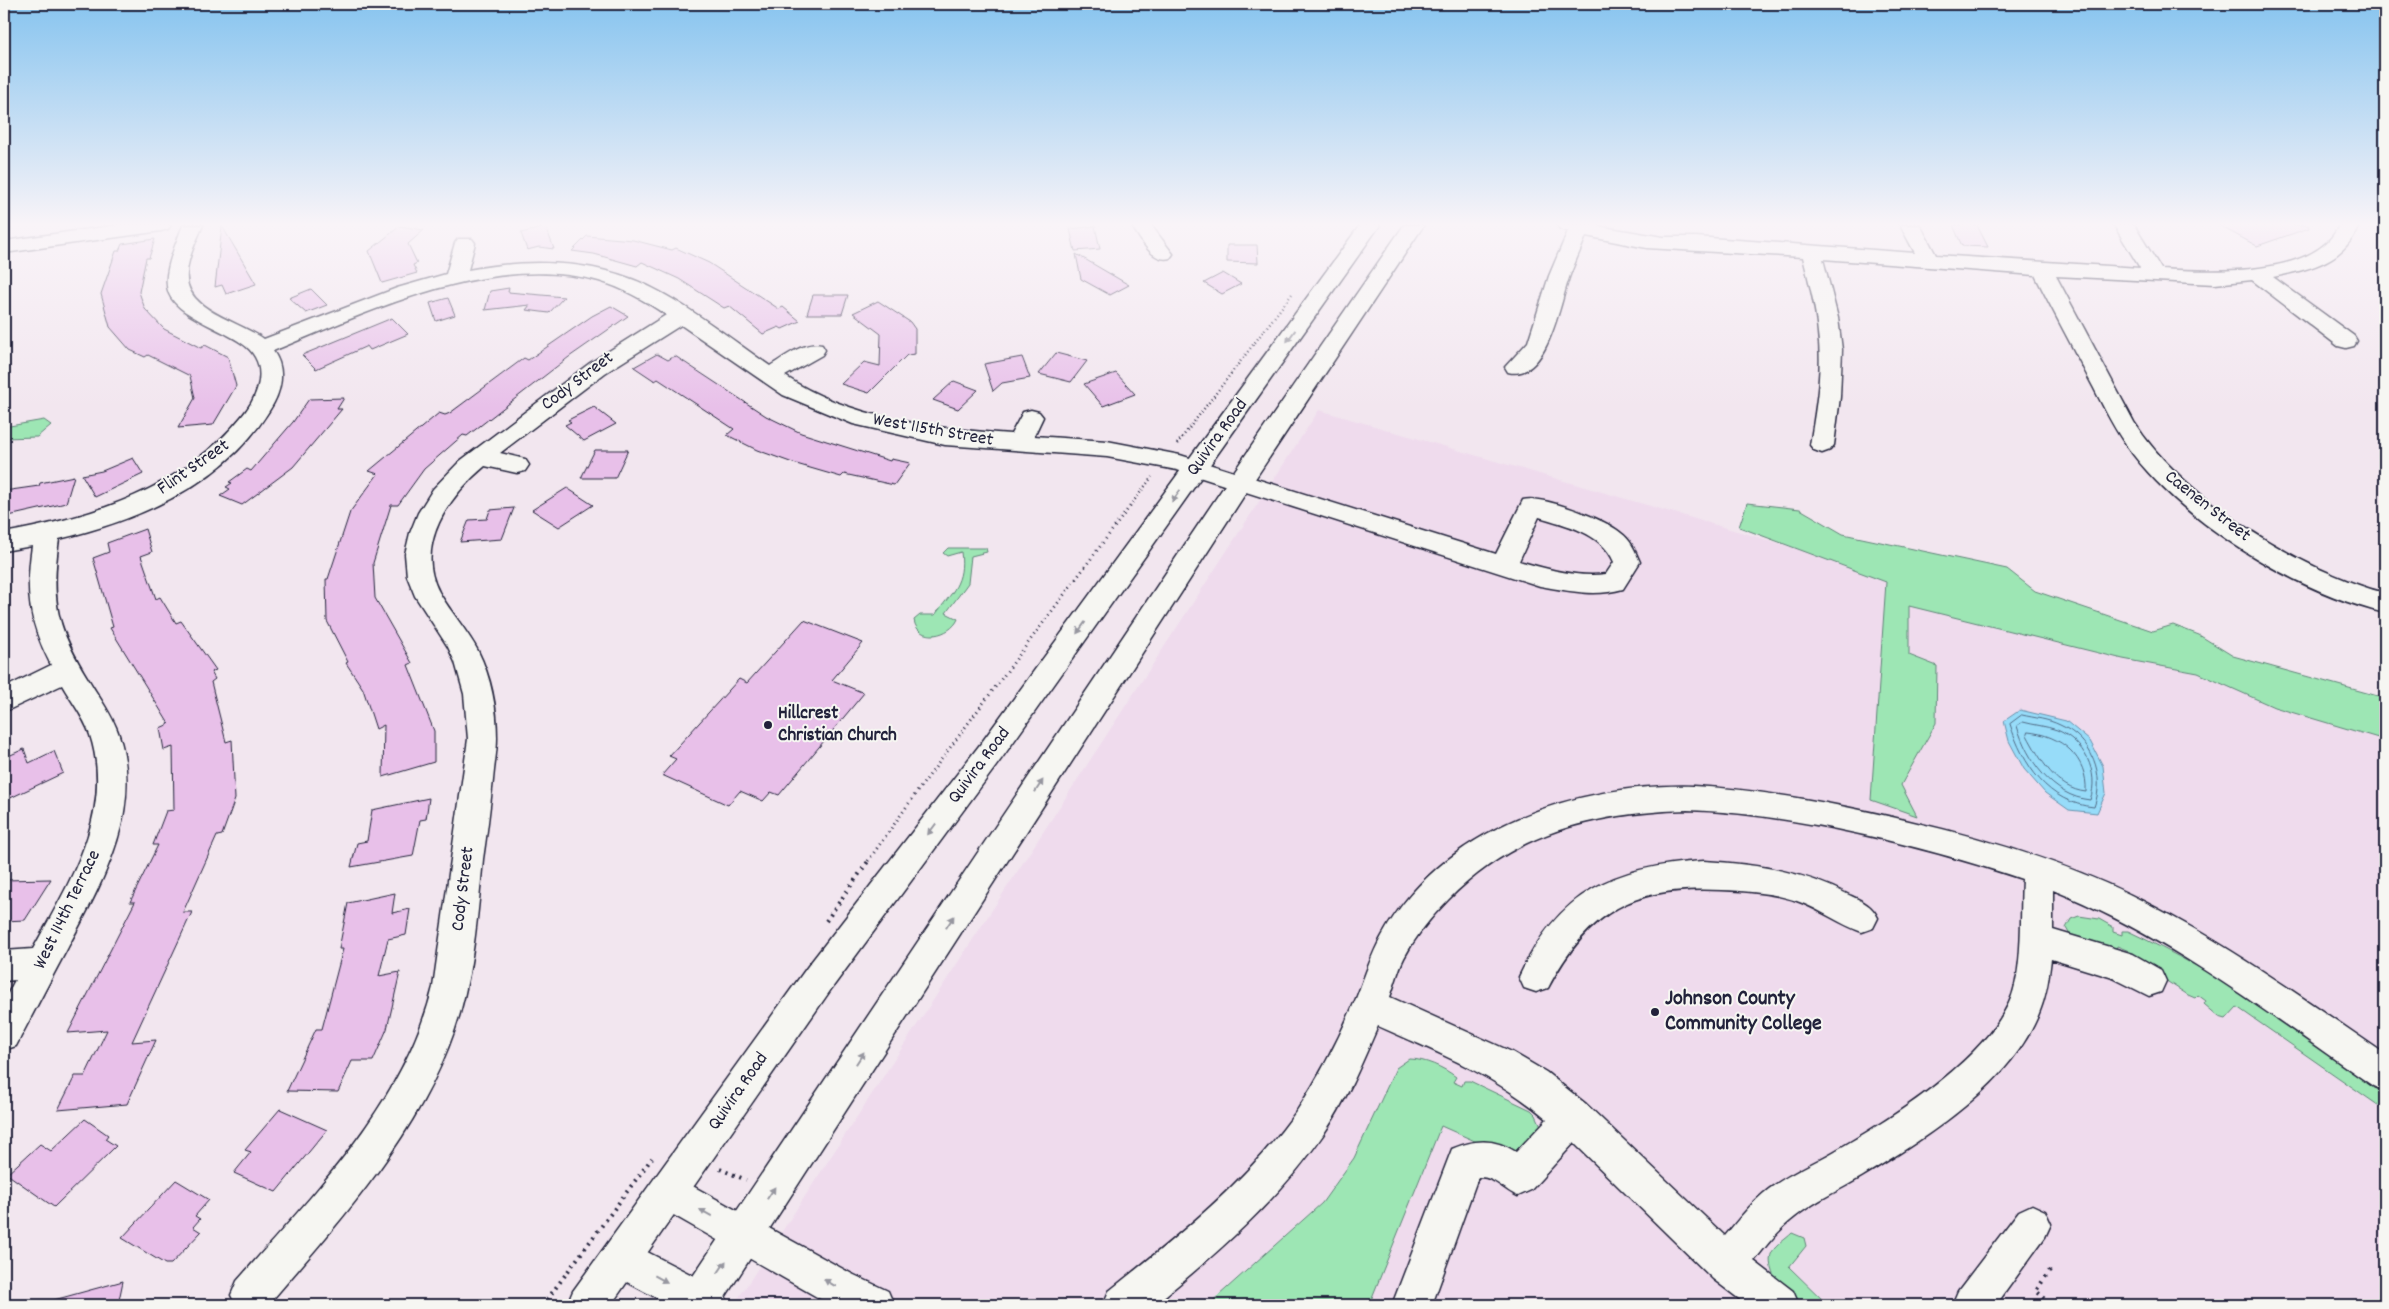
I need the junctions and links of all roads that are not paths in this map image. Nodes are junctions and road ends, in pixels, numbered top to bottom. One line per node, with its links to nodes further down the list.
1 (177, 286): 12 (street)
2 (427, 286): 12 (street, West 115th Street)
3 (633, 286): 10 (street, West 115th Street)
4 (1327, 286): 21 (street, Quivira Road, one-way to 21)
5 (1373, 286): 22 (street)
6 (1556, 286): 14 (street)
7 (1820, 286): 18 (street)
8 (2051, 286): 26 (street, Caenen Street)
9 (2272, 286): 11 (street)
10 (681, 316): 15 (street, West 115th Street); 19 (street, Cody Street)
11 (2346, 341)
12 (261, 348): 23 (street, Flint Street)
13 (814, 350): 15 (street)
14 (1516, 368)
15 (768, 376): 17 (street, West 115th Street)
16 (1031, 417): 17 (street, West 115th Street)
17 (1018, 444): 21 (street, West 115th Street)
18 (1822, 446)
19 (480, 457): 20 (street); 45 (street, Cody Street)
20 (516, 465)
21 (1197, 468): 22 (street, West 115th Street); 40 (street, Quivira Road, one-way to 40)
22 (1240, 482): 25 (street, West 115th Street); 42 (street, one-way to 22)
23 (47, 534): 24 (street, Flint Street); 27 (street, West 114th Terrace)
24 (4, 542)
25 (1504, 565)
26 (2385, 603)
27 (67, 670): 28 (street); 32 (street, West 114th Terrace)
28 (4, 701)
29 (2038, 870): 31 (street); 36 (street); 38 (street)
30 (1862, 918): 34 (street)
31 (2035, 940): 35 (street); 44 (street)
32 (42, 964): 33 (street); 37 (street, West 114th Terrace)
33 (4, 966)
34 (1536, 977)
35 (2149, 981)
36 (1370, 1005): 39 (street); 49 (street)
37 (4, 1034)
38 (2385, 1074)
39 (1573, 1117): 44 (street); 50 (street)
40 (668, 1192): 42 (street, one-way to 40); 43 (street, Quivira Road)
41 (2032, 1224): 52 (street)
42 (744, 1234): 46 (street, one-way to 42); 48 (street, one-way to 42)
43 (622, 1258): 46 (street, one-way to 46); 47 (street, Quivira Road)
44 (1727, 1265): 51 (street)
45 (251, 1295)
46 (702, 1304)
47 (587, 1305)
48 (874, 1305)
49 (1123, 1305)
50 (1412, 1305)
51 (1779, 1305)
52 (1972, 1305)

